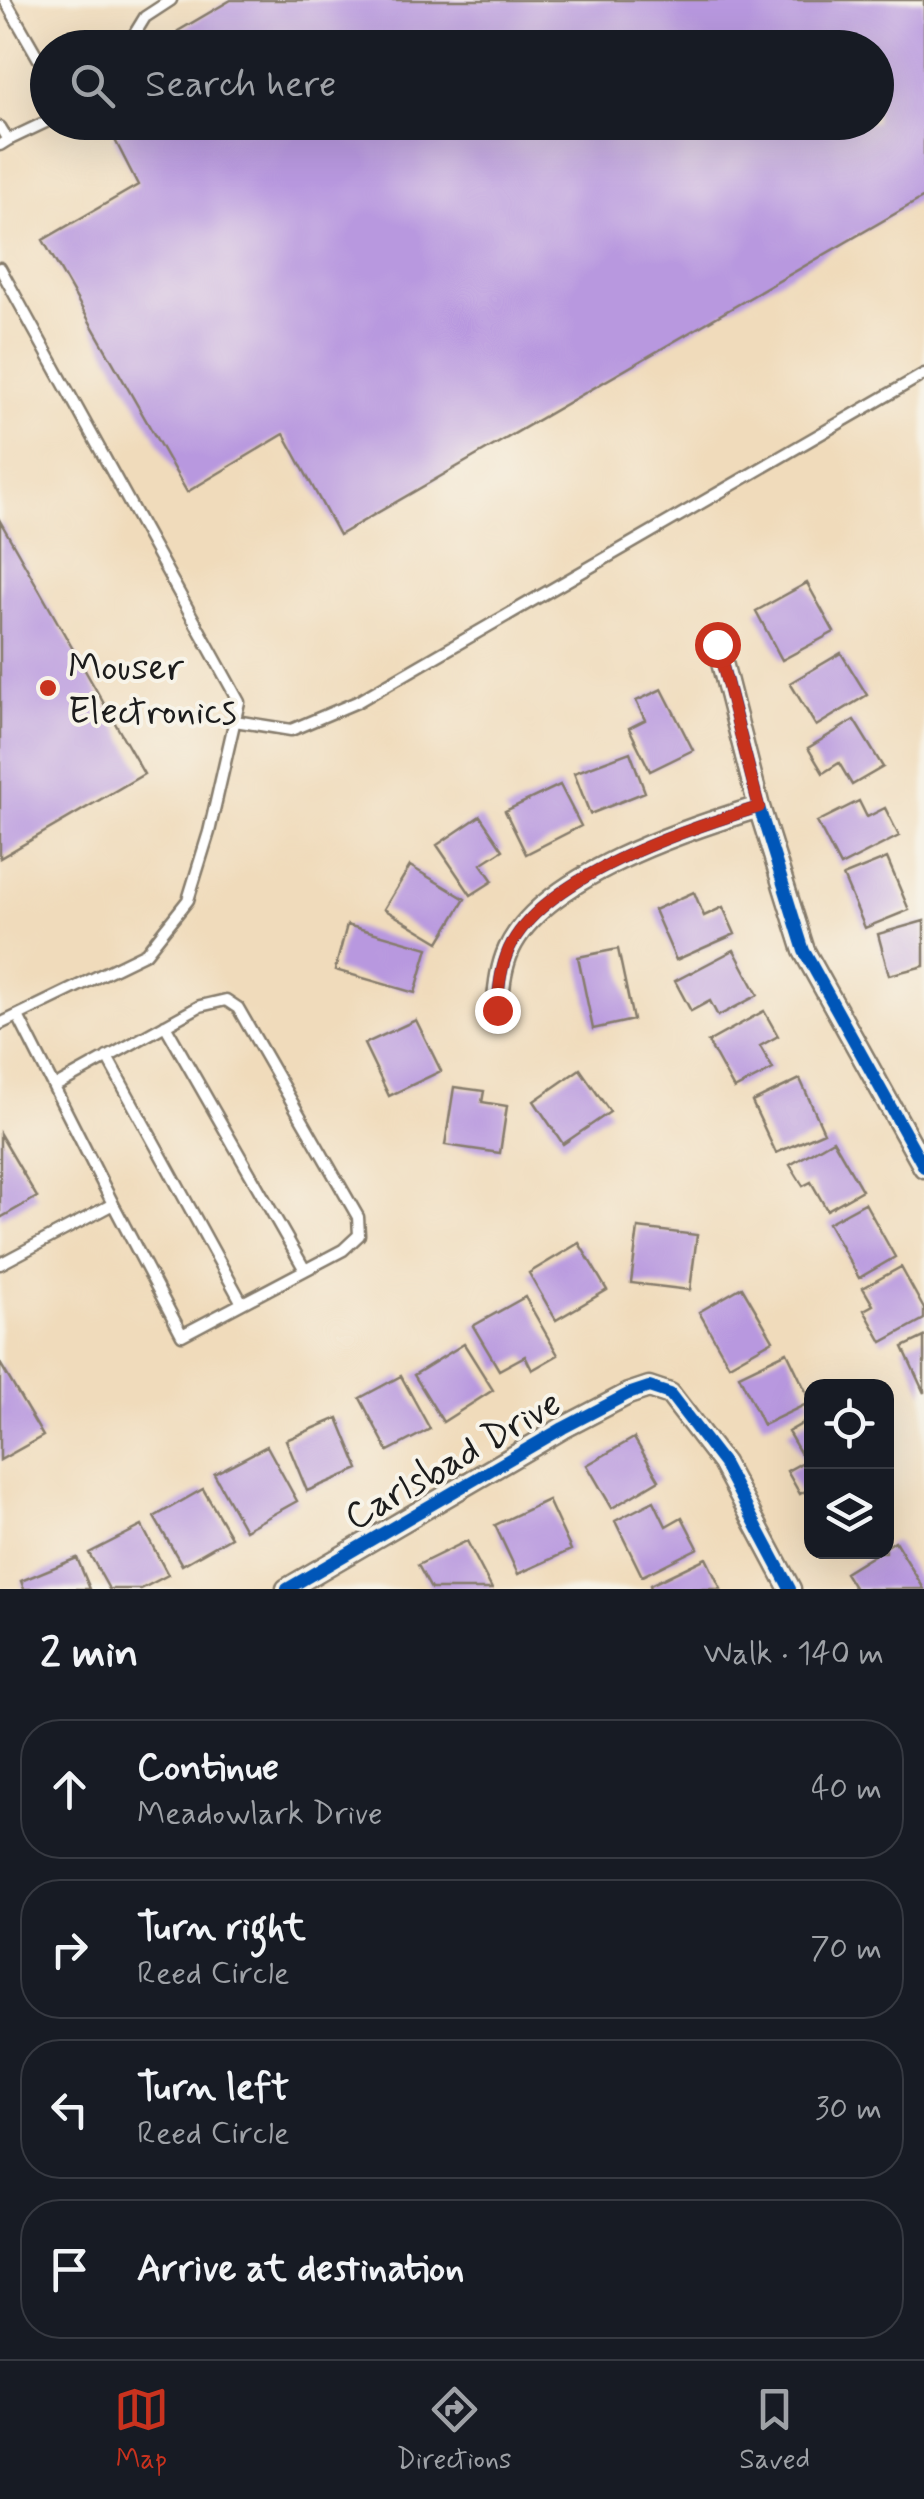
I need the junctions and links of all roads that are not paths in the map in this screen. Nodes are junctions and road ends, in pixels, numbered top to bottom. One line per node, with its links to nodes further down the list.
1 (5, 0): 4 (lane)
2 (171, 0): 3 (lane)
3 (137, 30)
4 (30, 44)
5 (0, 127): 7 (lane)
6 (30, 130): 7 (lane)
7 (4, 142)
8 (0, 268): 11 (lane)
9 (924, 374): 11 (lane)
10 (717, 644): 12 (street)
11 (235, 720): 14 (lane)
12 (759, 807): 13 (street); 19 (street)
13 (497, 1010)
14 (18, 1016): 15 (lane); 18 (lane)
15 (0, 1024)
16 (165, 1025): 17 (lane); 22 (lane); 22 (lane)
17 (108, 1058): 18 (lane); 23 (lane)
18 (54, 1087): 20 (lane)
19 (924, 1166)
20 (113, 1204): 21 (lane); 23 (lane)
21 (0, 1264)
22 (305, 1270): 23 (lane)
23 (242, 1303)
24 (287, 1589): 25 (street, Carlsbad Drive)
25 (790, 1589)

